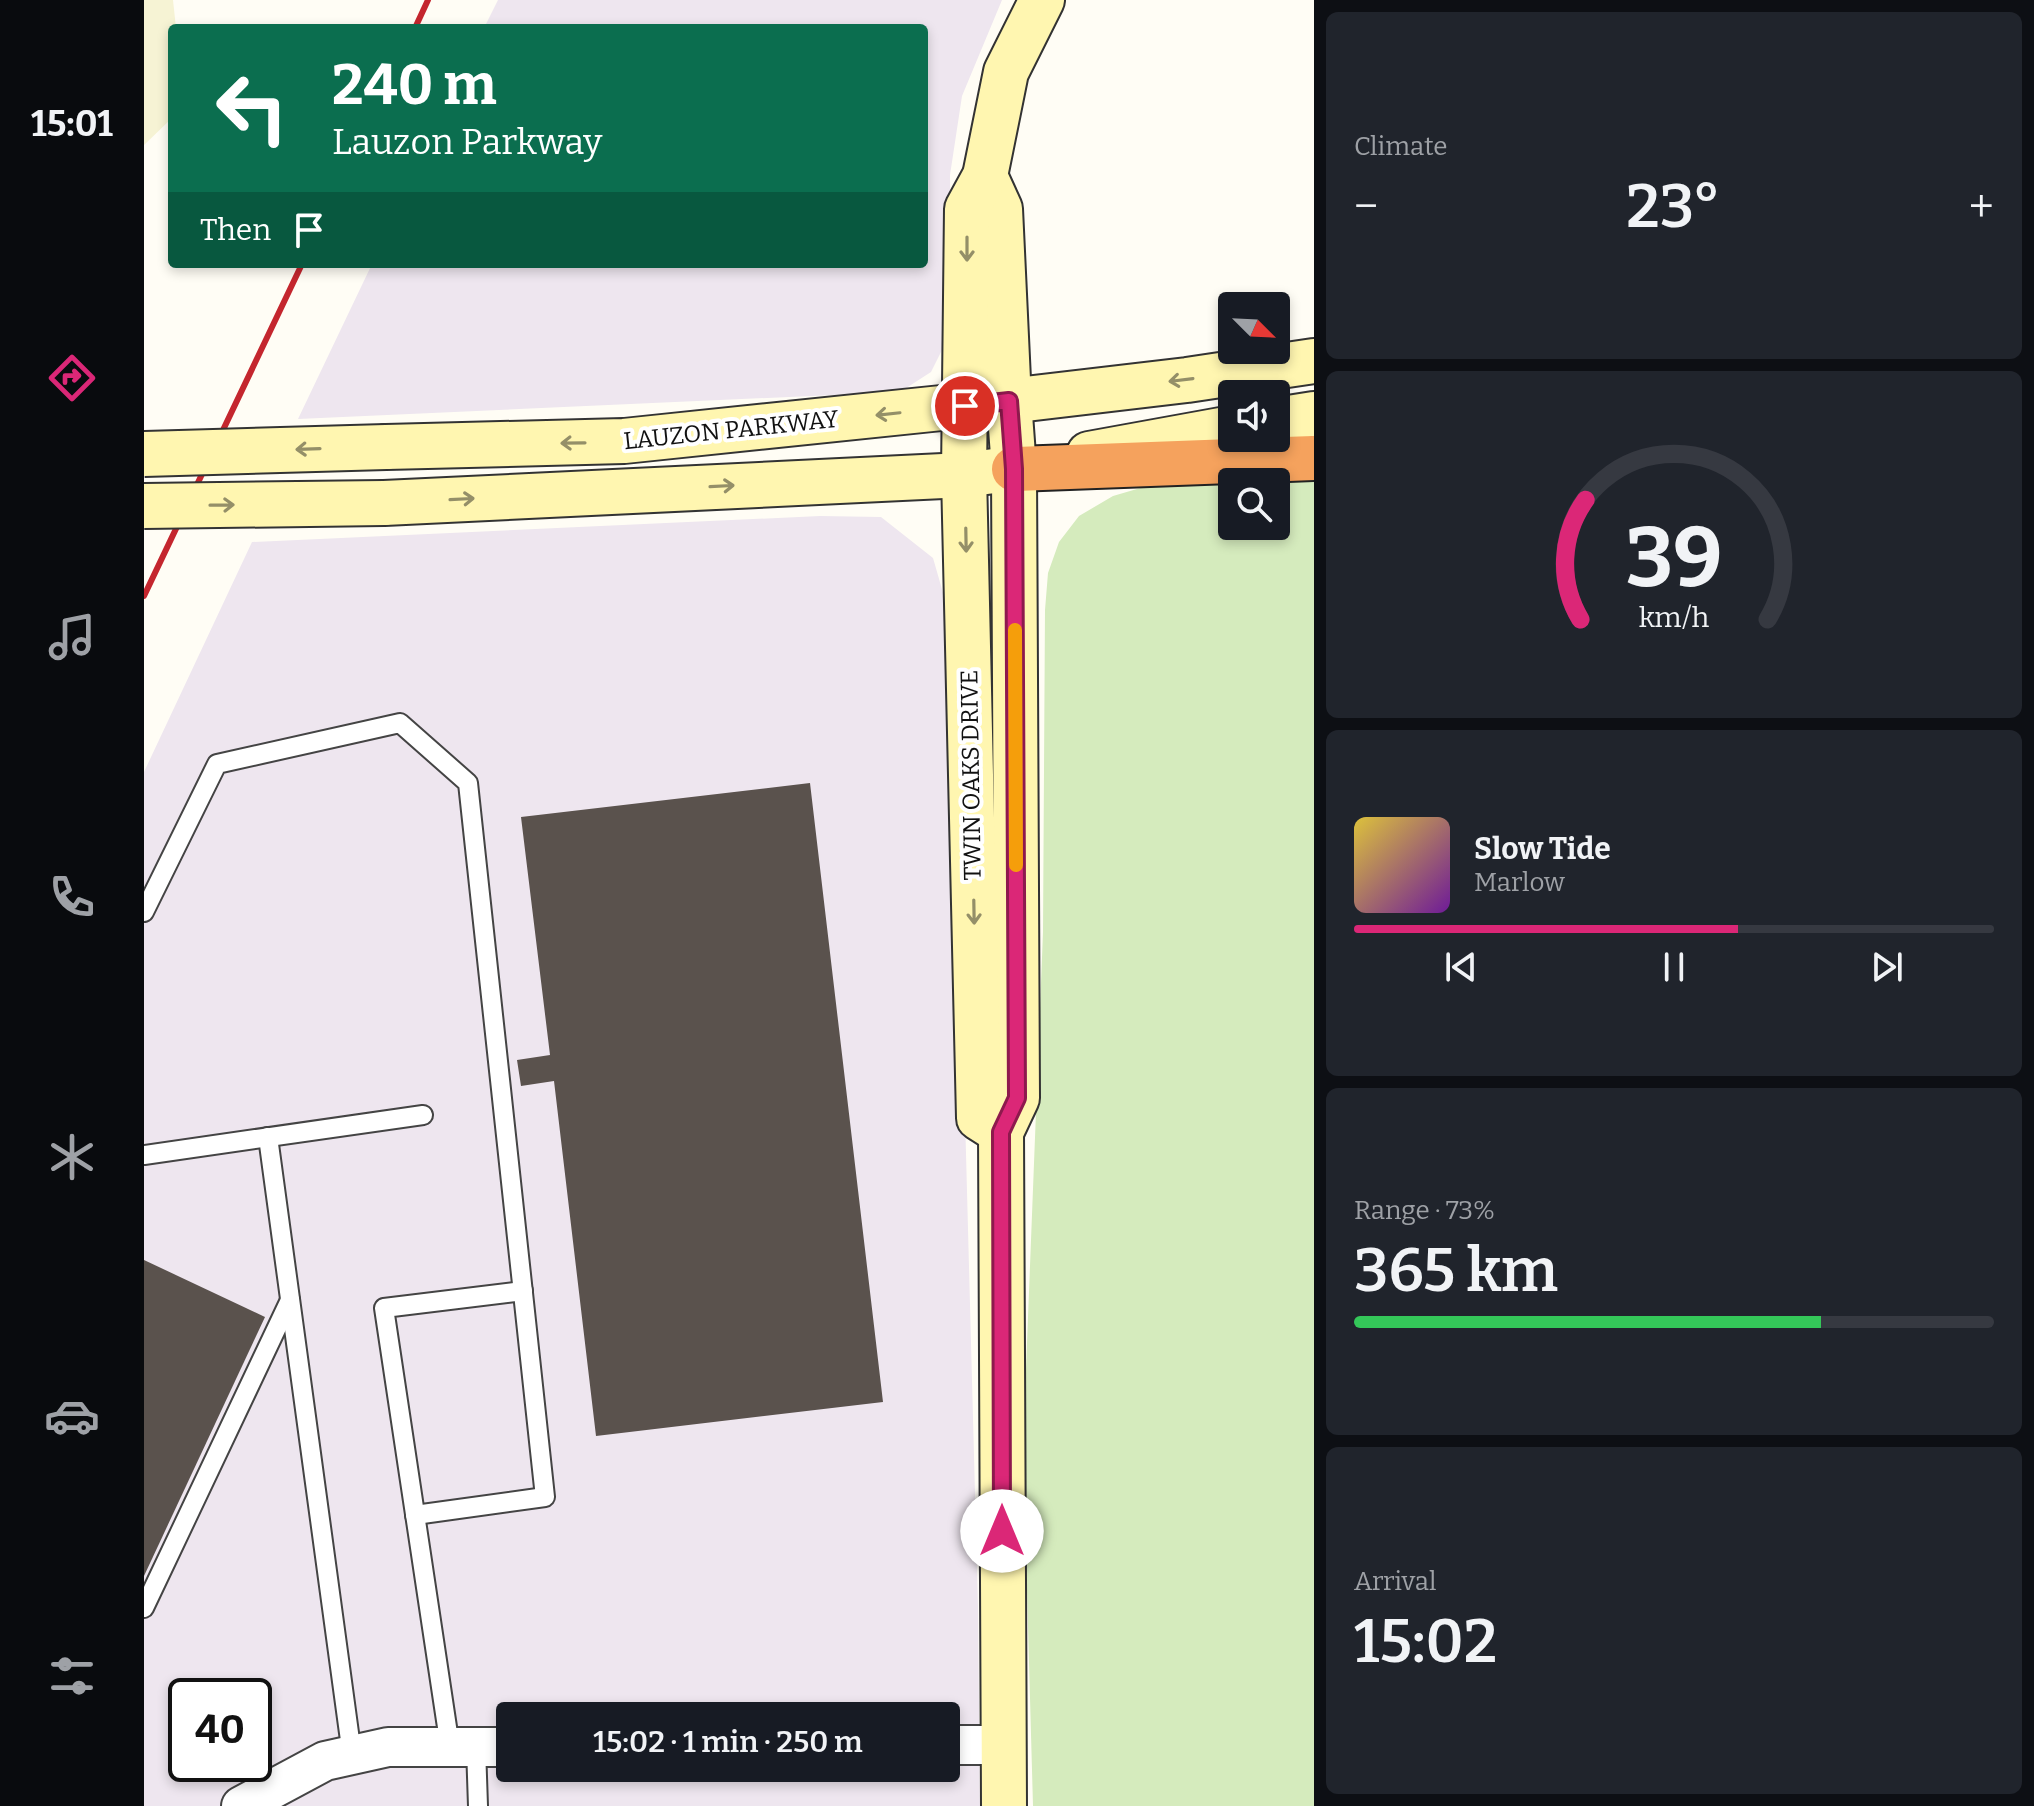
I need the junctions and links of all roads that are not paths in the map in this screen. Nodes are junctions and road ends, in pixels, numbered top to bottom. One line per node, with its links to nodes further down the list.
1 (1042, 0): 2 (street, TWIN OAKS DRIVE)
2 (985, 176): 4 (street, TWIN OAKS DRIVE); 5 (street, TWIN OAKS DRIVE, one-way to 5)
3 (1314, 361): 4 (street, LAUZON PARKWAY, one-way to 4)
4 (1009, 401): 5 (street, LAUZON PARKWAY); 11 (street, TWIN OAKS DRIVE)
5 (965, 406): 9 (street, LAUZON PARKWAY, one-way to 9, bridge); 12 (street, TWIN OAKS DRIVE)
6 (1314, 414): 7 (street)
7 (1290, 418)
8 (1218, 430): 11 (street, LAUZON PARKWAY)
9 (144, 454)
10 (1314, 458): 11 (highway)
11 (1014, 469): 12 (street, LAUZON PARKWAY); 16 (street, TWIN OAKS DRIVE)
12 (964, 475): 13 (street, LAUZON PARKWAY, one-way to 12, bridge); 16 (street, TWIN OAKS DRIVE, one-way to 16)
13 (144, 506)
14 (144, 912): 19 (lane)
15 (423, 1115): 17 (lane)
16 (1001, 1132): 24 (street, TWIN OAKS DRIVE)
17 (268, 1137): 18 (lane); 20 (lane)
18 (144, 1155)
19 (523, 1291): 21 (lane); 21 (lane)
20 (290, 1300): 22 (lane); 26 (lane)
21 (415, 1515): 25 (lane)
22 (144, 1608)
23 (960, 1745): 24 (street)
24 (1004, 1745): 29 (street, TWIN OAKS DRIVE)
25 (478, 1747): 26 (street); 28 (lane)
26 (352, 1755): 27 (street)
27 (241, 1806)
28 (478, 1806)
29 (1004, 1806)

